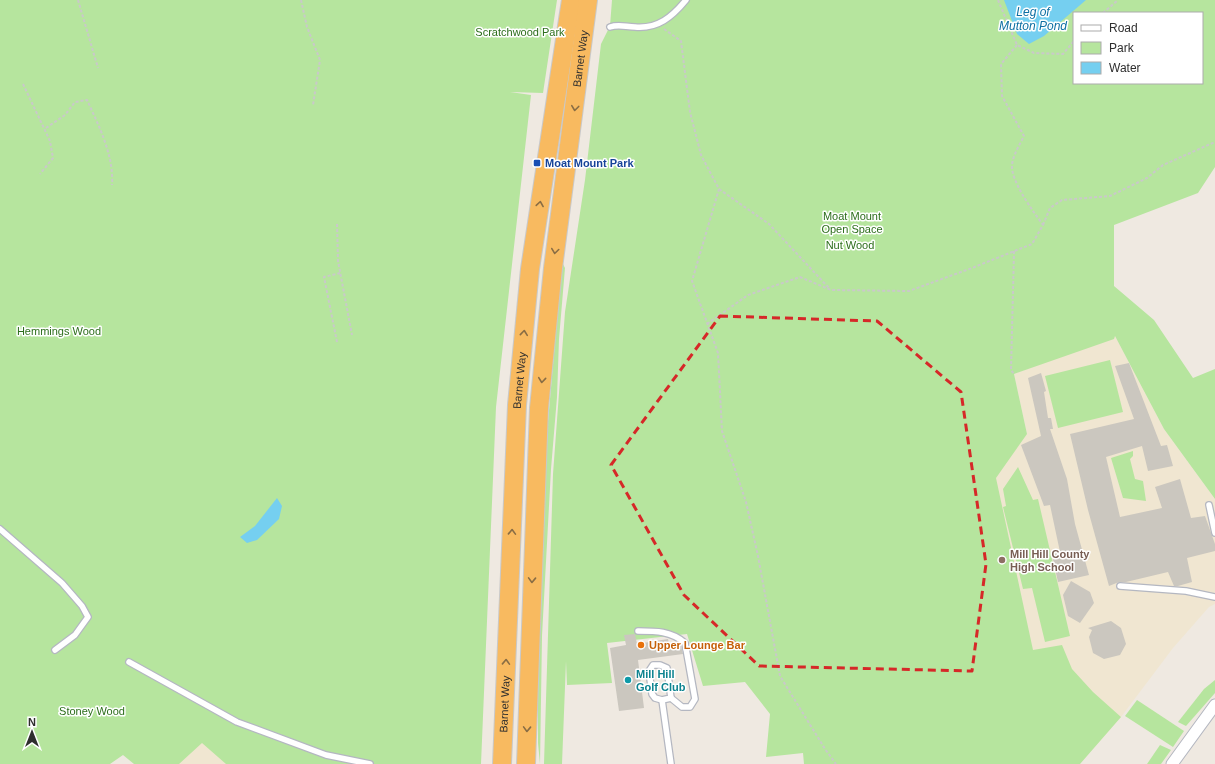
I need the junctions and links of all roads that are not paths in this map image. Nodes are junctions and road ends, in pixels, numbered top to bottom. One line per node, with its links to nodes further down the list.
1 (571, 0): 18 (highway, Barnet Way, one-way to 1)
2 (588, 0): 16 (highway, Barnet Way, one-way to 16)
3 (686, 0): 4 (lane)
4 (610, 27)
5 (1209, 505): 7 (lane)
6 (0, 529): 11 (lane)
7 (1215, 533)
8 (1120, 586): 9 (lane)
9 (1215, 597)
10 (638, 630): 13 (lane)
11 (55, 650)
12 (129, 662): 17 (lane)
13 (671, 698): 14 (lane); 14 (lane)
14 (662, 700): 19 (lane)
15 (1215, 705): 20 (street)
16 (526, 763)
17 (370, 764)
18 (502, 764)
19 (671, 764)
20 (1172, 764)

